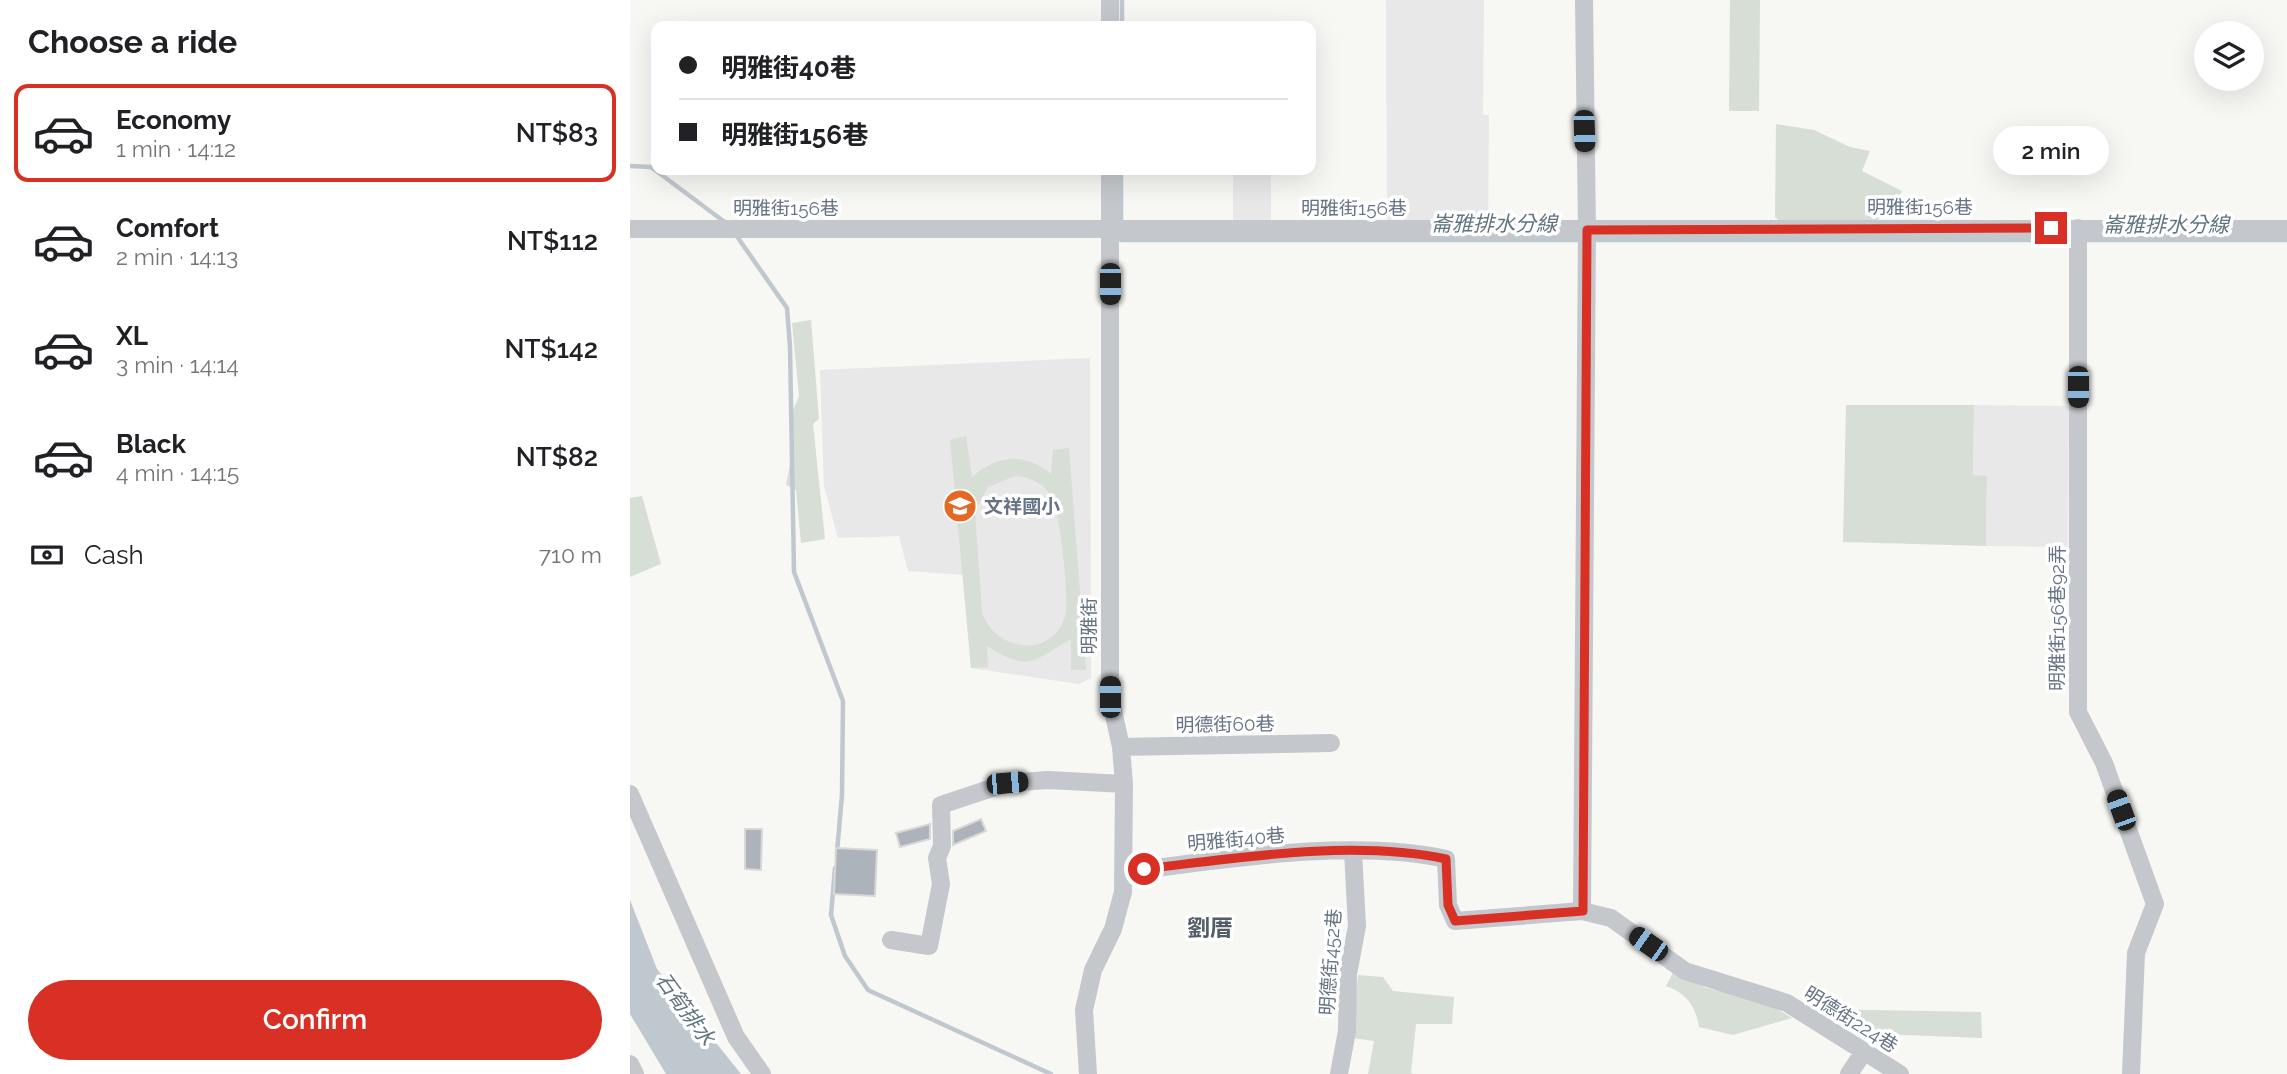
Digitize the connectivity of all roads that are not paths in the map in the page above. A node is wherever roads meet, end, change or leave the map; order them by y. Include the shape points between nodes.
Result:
1 (1110, 0) edge
2 (1584, 0) edge
3 (1110, 21) edge
4 (1110, 175) edge
5 (1110, 228) junction
6 (2078, 228) junction
7 (630, 229) edge
8 (2287, 229) edge
9 (1587, 230) junction
10 (1331, 743) dead end
11 (1121, 747) junction
12 (1124, 785) junction
13 (630, 794) edge
14 (1353, 852) junction
15 (1124, 872) junction
16 (1583, 911) junction
17 (891, 940) dead end
18 (1863, 1053) junction
19 (630, 1064) edge
20 (635, 1074) edge
21 (762, 1074) edge
22 (1088, 1074) edge
23 (1339, 1074) edge
24 (1849, 1074) edge
25 (1900, 1074) edge
26 (2131, 1074) edge

1 - 3 street
2 - 9 street
4 - 5 street, 明雅街
5 - 7 street, 明雅街156巷
5 - 9 street, 明雅街156巷
5 - 11 street, 明雅街 via 1110,697
6 - 8 street, 明雅街156巷
6 - 9 street, 明雅街156巷
6 - 26 street, 明雅街156巷92弄 via 2078,712 2104,763 2155,904 2136,953
9 - 16 street
10 - 11 street, 明德街60巷
11 - 12 street, 明雅街
12 - 15 street, 明雅街
12 - 17 street via 1048,780 1007,783 941,804 942,846 937,858 941,884 929,946
13 - 21 street via 737,1037
14 - 15 street, 明雅街40巷
14 - 16 street, 明德街224巷 via 1446,859 1448,905 1455,921
14 - 23 street, 明德街452巷 via 1357,926
15 - 22 street, 明雅街 via 1120,910 1093,970 1084,1010
16 - 18 street, 明德街224巷 via 1611,918 1685,971 1787,1003
18 - 24 street
18 - 25 street, 明德街224巷
19 - 20 street

